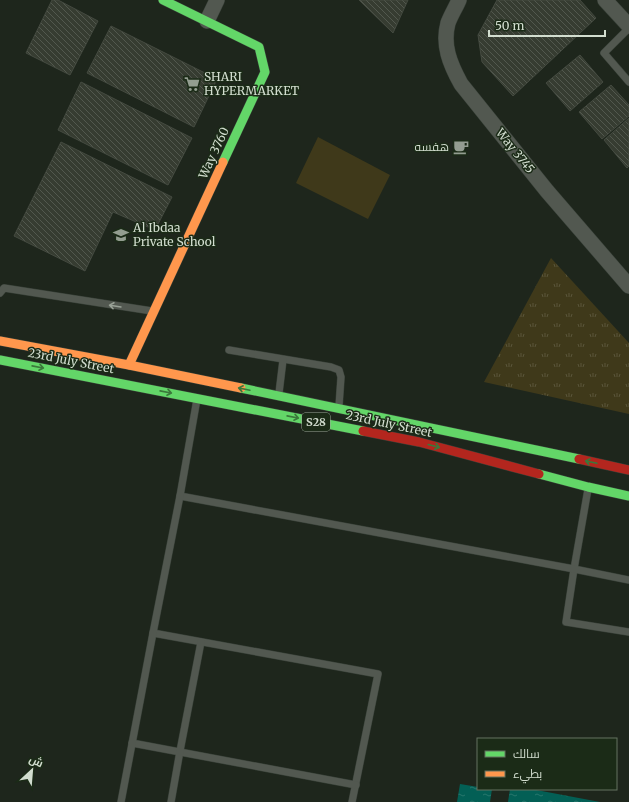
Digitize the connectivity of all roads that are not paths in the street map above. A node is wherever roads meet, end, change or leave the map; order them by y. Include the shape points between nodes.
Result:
1 (163, 0) edge
2 (217, 0) edge
3 (459, 0) edge
4 (605, 0) edge
5 (206, 21) junction
6 (629, 27) edge
7 (629, 82) edge
8 (629, 286) edge
9 (0, 293) edge
10 (154, 312) junction
11 (0, 341) edge
12 (229, 350) dead end
13 (0, 360) edge
14 (283, 360) junction
15 (129, 365) junction
16 (278, 396) junction
17 (198, 398) junction
18 (339, 409) junction
19 (628, 470) edge
20 (588, 487) junction
21 (180, 496) junction
22 (629, 496) edge
23 (574, 569) junction
24 (629, 580) edge
25 (629, 632) edge
26 (153, 633) junction
27 (201, 642) junction
28 (132, 743) junction
29 (180, 752) junction
30 (356, 784) junction
31 (121, 802) edge
32 (171, 802) edge
33 (352, 802) edge

1 - 5 main road, Way 3760
2 - 5 street
3 - 8 street, Way 3745 via 448,23 446,44 453,69 461,84 547,191
4 - 6 street
5 - 10 main road, Way 3760 via 259,47 265,72
6 - 7 lane via 604,53
10 -> 9 lane via 4,288
10 - 15 main road, Way 3760
11 - 15 main road, 23rd July Street / S28
12 - 14 lane
13 -> 17 main road, 23rd July Street / S28
14 - 16 lane
14 - 18 lane via 339,370
16 -> 15 main road, 23rd July Street / S28
16 - 18 main road, 23rd July Street / S28
17 -> 20 main road, 23rd July Street / S28 via 419,442
17 - 21 lane
19 -> 18 main road, 23rd July Street / S28
20 - 22 main road, 23rd July Street / S28
20 - 23 lane
21 - 23 lane
21 - 26 lane
23 - 24 lane
23 - 25 lane via 566,622
26 - 27 lane
26 - 28 lane
27 - 29 lane
27 - 30 lane via 378,674
28 - 29 lane
28 - 31 lane
29 - 30 lane
29 - 32 lane
30 - 33 lane

